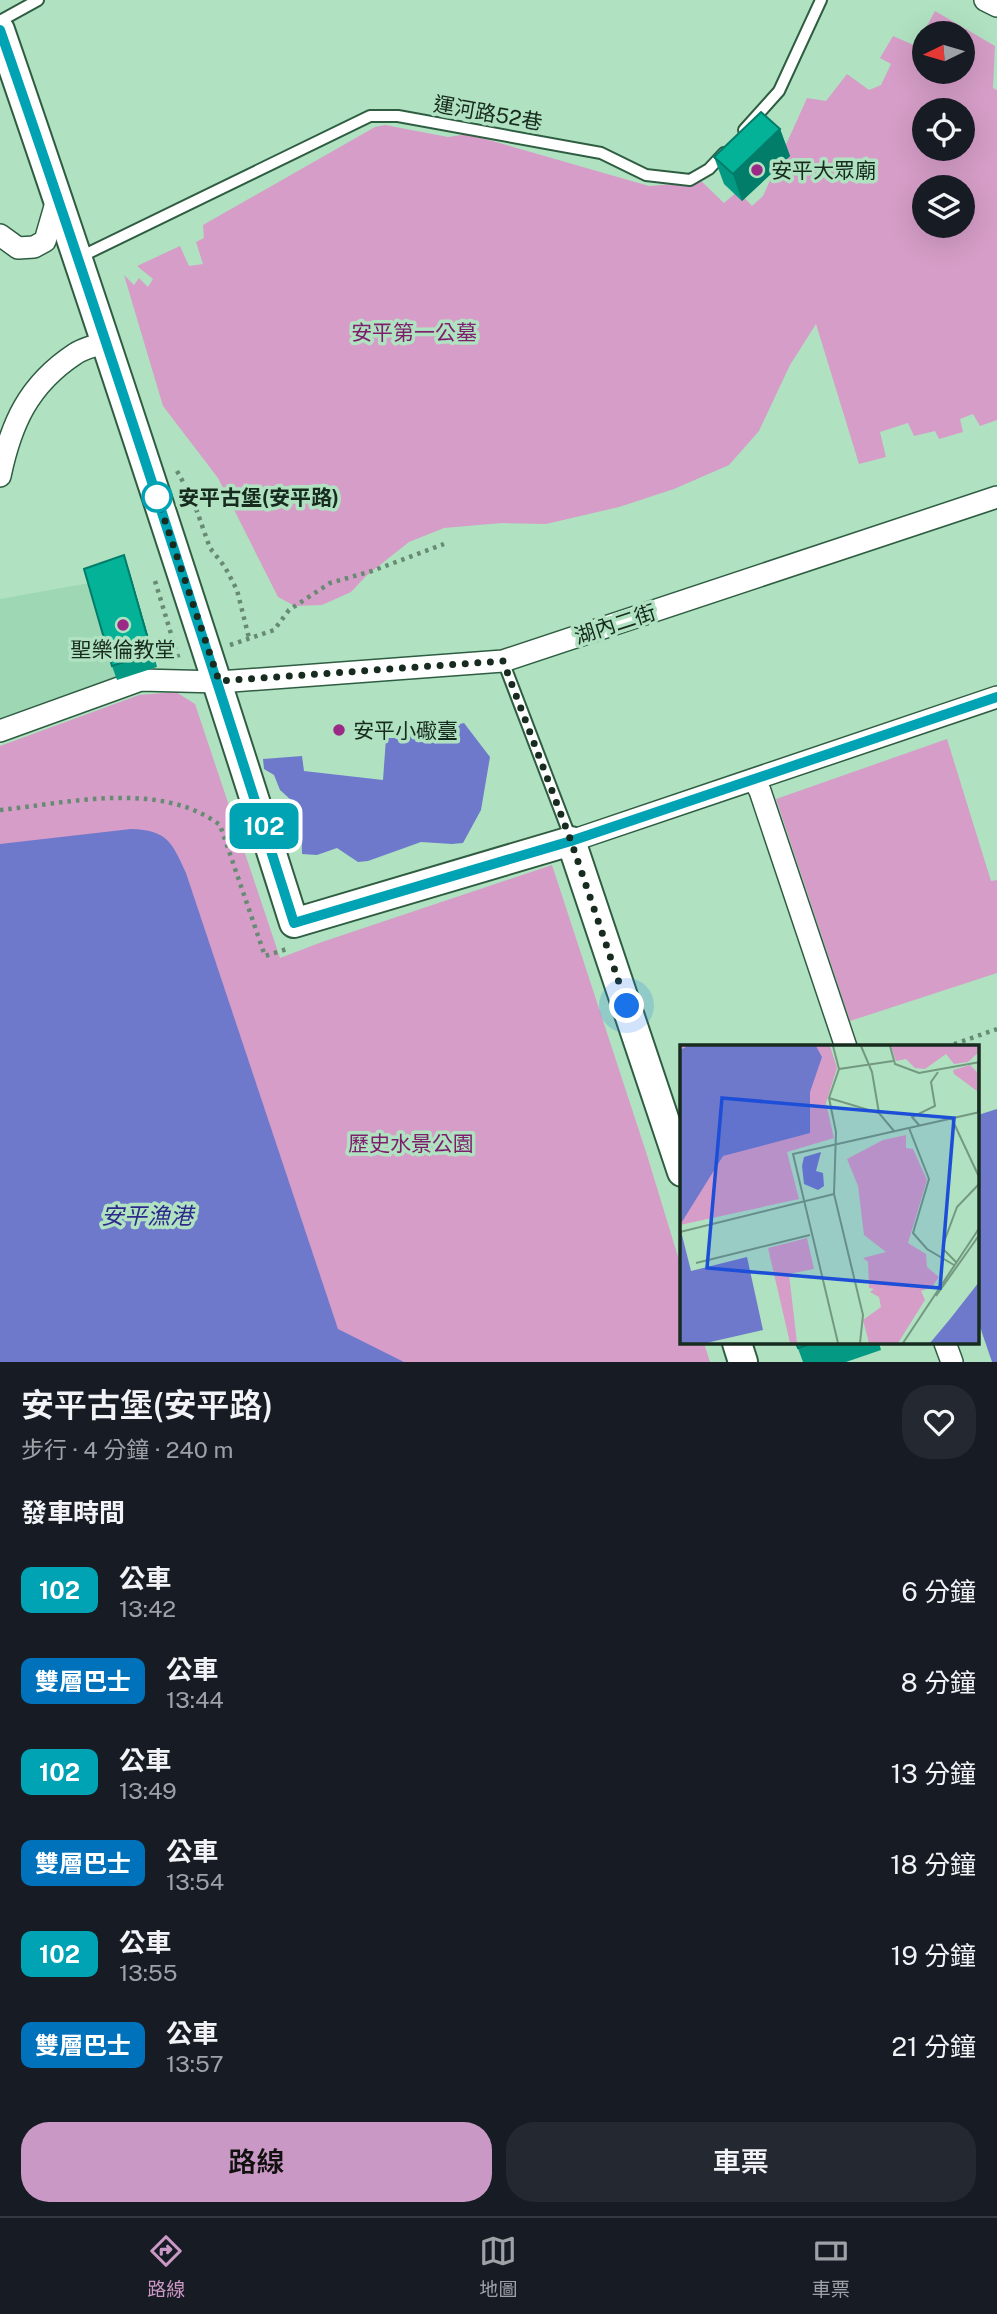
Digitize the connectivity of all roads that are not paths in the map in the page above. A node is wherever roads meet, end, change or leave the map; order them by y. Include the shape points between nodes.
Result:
1 (38, 0) edge
2 (821, 0) edge
3 (985, 0) edge
4 (997, 6) edge
5 (0, 21) edge
6 (0, 30) edge
7 (58, 196) junction
8 (0, 235) edge
9 (78, 258) junction
10 (106, 342) junction
11 (4, 440) edge
12 (0, 476) edge
13 (997, 497) edge
14 (503, 661) junction
15 (219, 681) junction
16 (997, 697) edge
17 (0, 731) edge
18 (754, 780) junction
19 (571, 841) junction
20 (845, 1045) edge
21 (680, 1166) edge
22 (737, 1344) edge
23 (945, 1344) edge
24 (743, 1362) edge
25 (952, 1362) edge

1 - 5 lane
2 - 9 lane, 運河路52巷 via 779,91 709,169 690,180 646,175 601,153 398,116 370,116
3 - 4 street
6 - 7 street
7 - 8 street via 45,240 34,247 18,248
7 - 9 street
9 - 10 street
10 - 11 street via 76,352 44,380
10 - 15 street
11 - 12 street
13 - 14 street, 湖內二街
14 - 15 street, 湖內二街
14 - 19 lane
15 - 17 street, 湖內二街 via 141,680
15 - 19 street via 298,934
16 - 18 street
18 - 19 street
18 - 20 street
19 - 21 street
22 - 24 street
23 - 25 street

